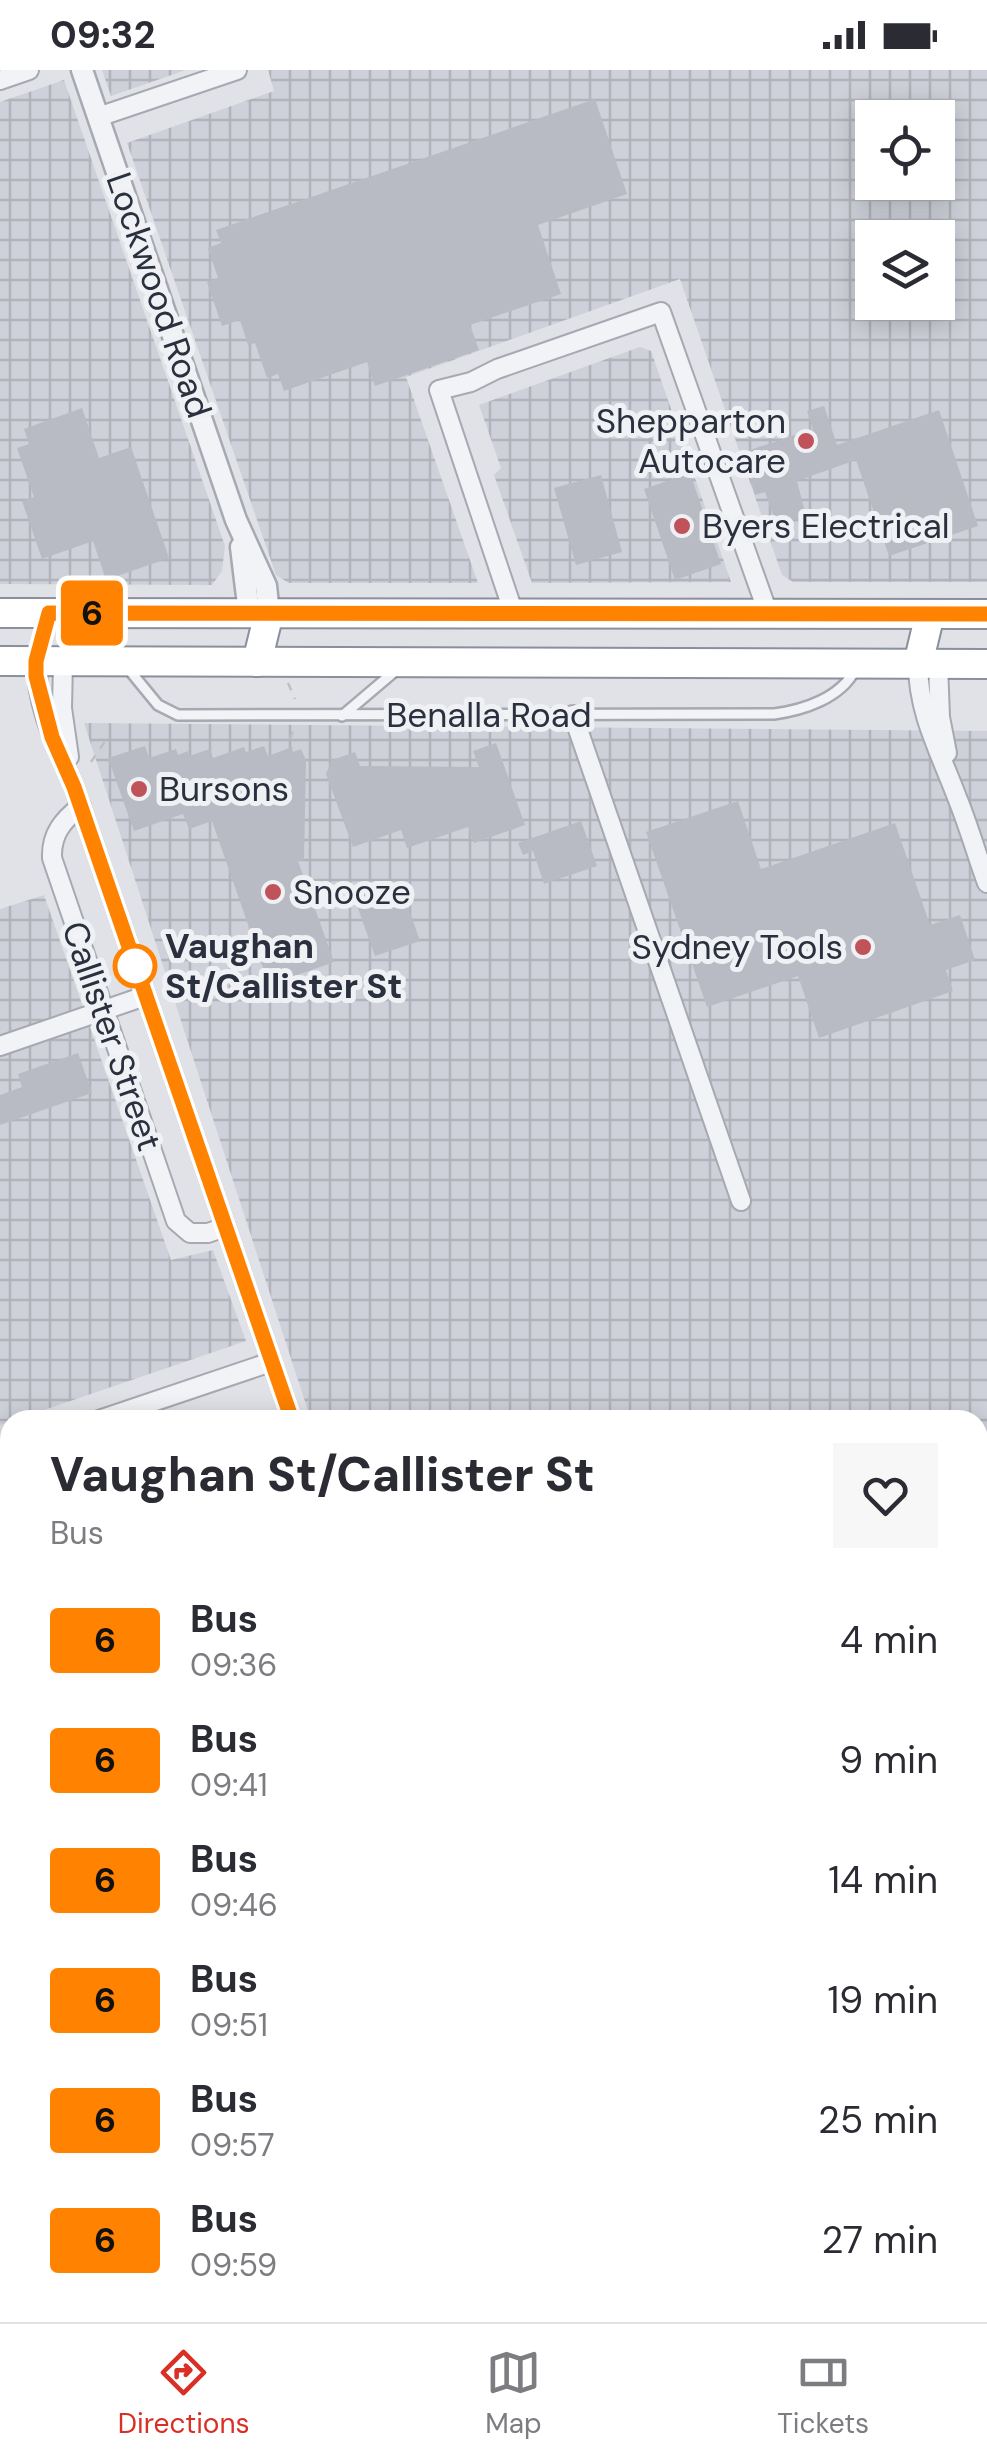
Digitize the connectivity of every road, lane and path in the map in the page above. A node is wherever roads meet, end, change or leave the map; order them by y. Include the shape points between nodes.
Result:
1 (29, 70) edge
2 (82, 70) edge
3 (237, 70) edge
4 (0, 80) edge
5 (98, 117) junction
6 (0, 613) edge
7 (49, 613) junction
8 (259, 613) junction
9 (768, 613) junction
10 (514, 614) junction
11 (846, 614) junction
12 (930, 614) junction
13 (987, 614) edge
14 (0, 661) edge
15 (50, 661) junction
16 (123, 662) junction
17 (256, 662) junction
18 (405, 663) junction
19 (858, 663) junction
20 (928, 664) junction
21 (987, 664) edge
22 (573, 715) junction
23 (342, 716) junction
24 (106, 740) dead end
25 (90, 762) dead end
26 (74, 787) junction
27 (81, 806) junction
28 (987, 883) edge
29 (145, 996) junction
30 (103, 1011) junction
31 (0, 1046) edge
32 (742, 1201) dead end
33 (225, 1227) junction
34 (272, 1362) junction
35 (129, 1410) edge
36 (289, 1410) edge

1 - 4 street
2 - 5 street, Lockwood Road
3 - 5 street
5 - 8 street, Lockwood Road via 236,520
6 - 7 highway
7 - 8 highway
7 - 15 highway
8 - 10 highway
8 - 17 highway
9 - 10 highway
9 - 10 street via 661,312 439,390
9 - 11 highway
11 - 12 highway
11 - 19 highway via 858,640
12 - 13 highway
12 - 20 highway
14 - 15 highway, Benalla Road
15 - 16 highway, Benalla Road
15 - 26 street, Callister Street
15 - 26 street, Callister Street via 45,714
16 - 17 highway, Benalla Road
16 - 23 lane, Benalla Road via 158,704 178,716
17 - 18 highway, Benalla Road
18 - 19 highway, Benalla Road
18 - 23 lane
19 - 20 highway, Benalla Road
19 - 22 lane, Benalla Road via 849,682 796,711
20 - 21 highway, Benalla Road
20 - 28 street via 918,682 930,736
22 - 23 lane, Benalla Road
22 - 32 street
24 - 25 path
26 - 27 street, Callister Street
27 - 29 street, Callister Street
27 - 30 street, Callister Street via 54,837 52,858
29 - 30 street
29 - 33 street, Callister Street
30 - 31 street
30 - 33 street, Callister Street via 176,1222 190,1233
33 - 34 street, Callister Street
34 - 35 street
34 - 36 street, Callister Street

